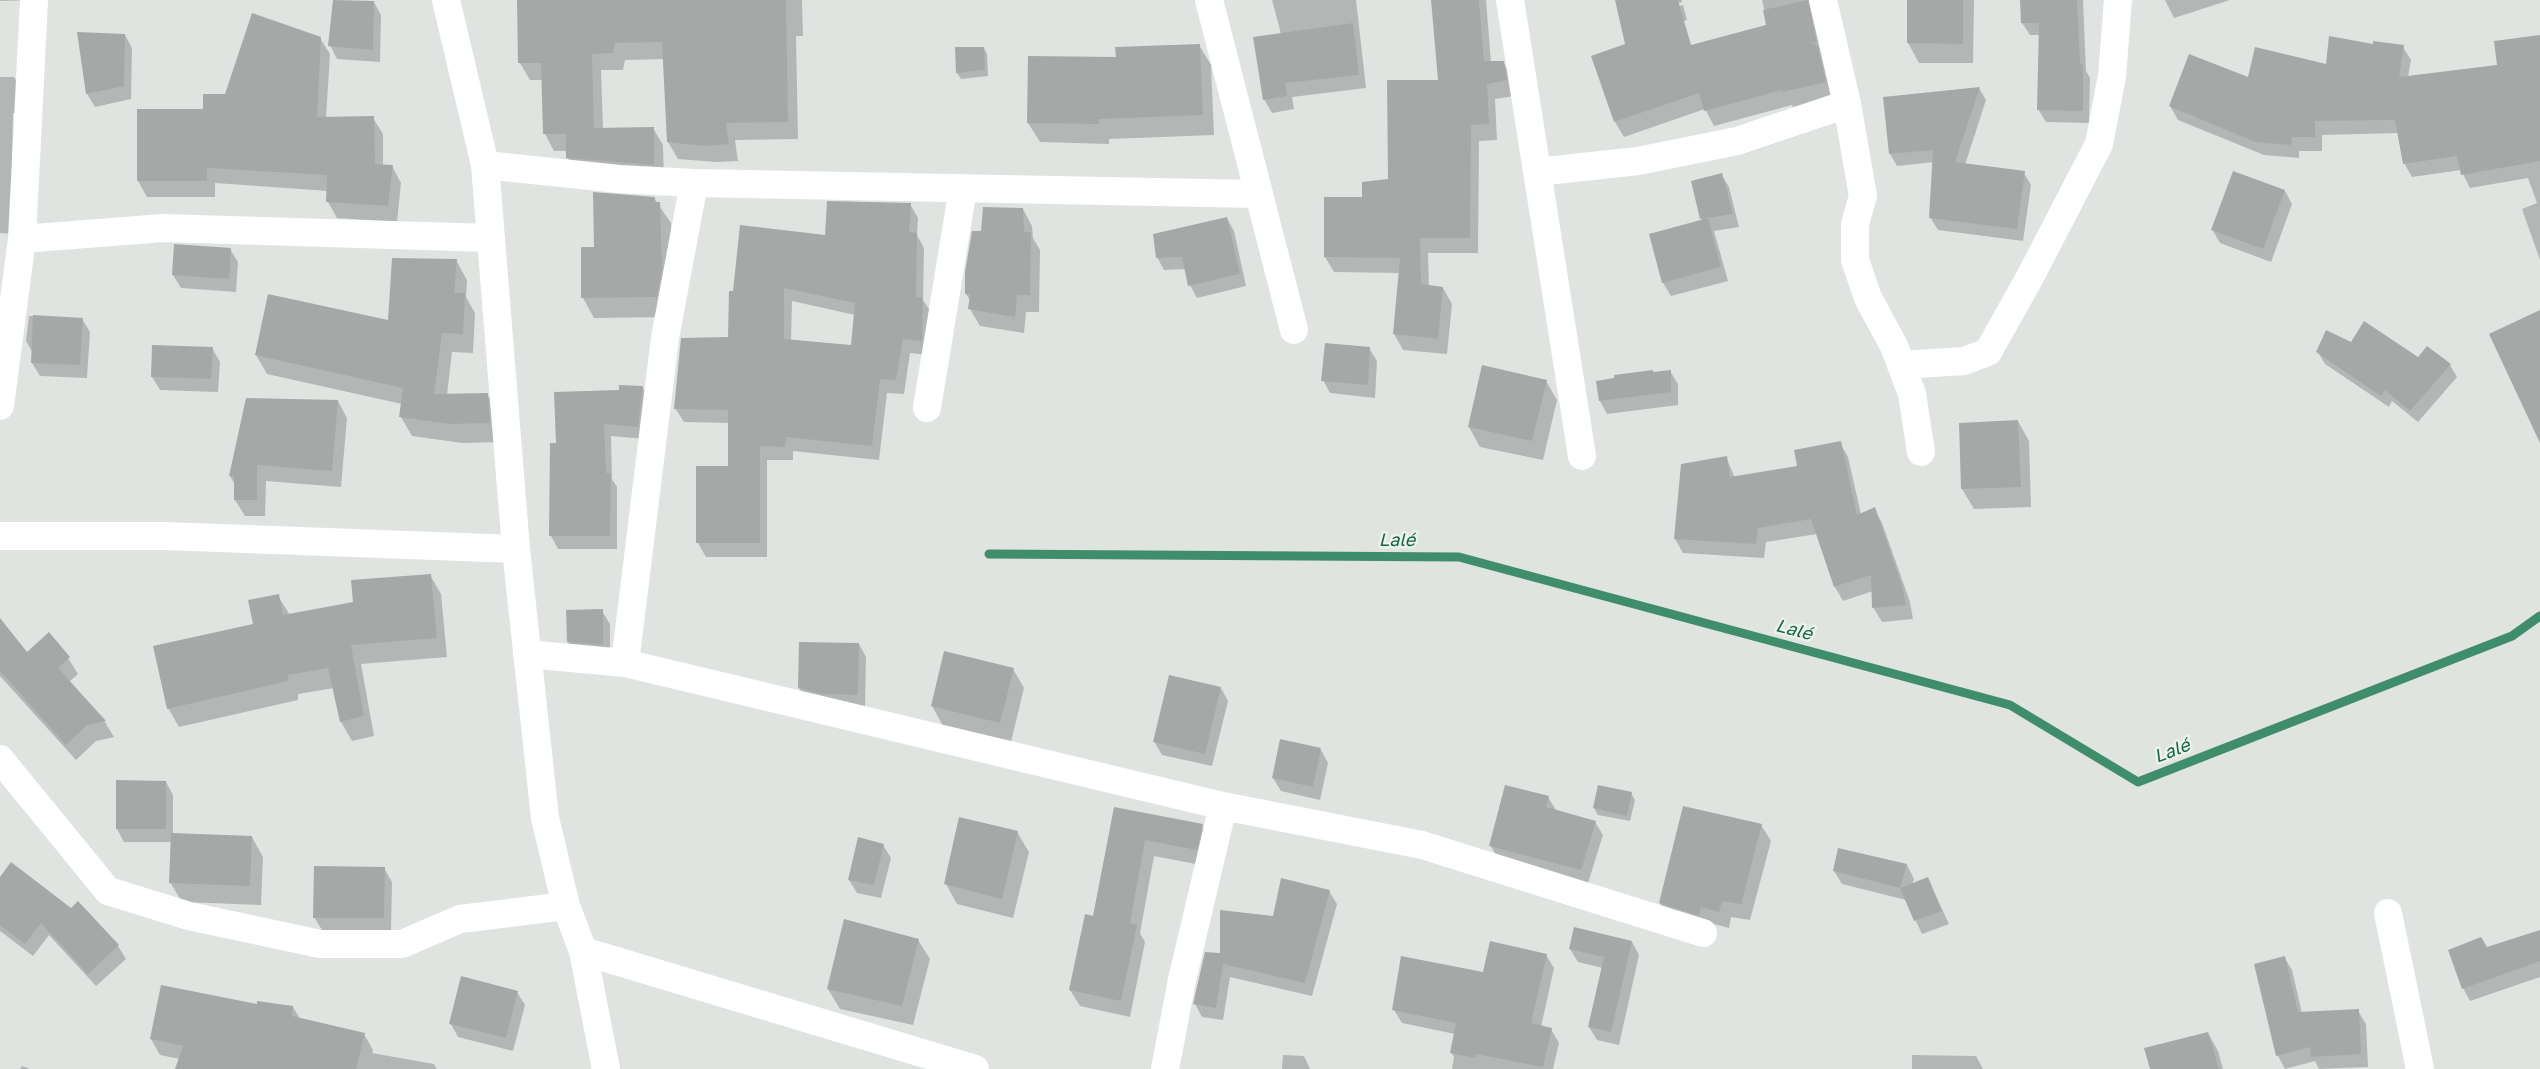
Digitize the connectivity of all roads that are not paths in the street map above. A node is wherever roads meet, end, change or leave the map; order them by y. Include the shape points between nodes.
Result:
1 (34, 0) edge
2 (446, 0) edge
3 (1209, 0) edge
4 (1510, 0) edge
5 (1824, 0) edge
6 (2118, 0) edge
7 (1847, 104) junction
8 (486, 165) junction
9 (1537, 172) junction
10 (694, 183) junction
11 (963, 188) junction
12 (1258, 194) junction
13 (22, 238) junction
14 (491, 238) junction
15 (1294, 330) dead end
16 (1901, 364) junction
17 (0, 406) edge
18 (927, 408) dead end
19 (1921, 452) dead end
20 (1582, 456) dead end
21 (0, 536) edge
22 (516, 549) junction
23 (527, 654) junction
24 (624, 663) junction
25 (0, 758) edge
26 (1222, 806) junction
27 (566, 906) junction
28 (2388, 913) dead end
29 (1703, 933) dead end
30 (583, 951) junction
31 (606, 1069) edge
32 (975, 1069) edge
33 (1166, 1069) edge
34 (2420, 1069) edge

1 - 13 street
2 - 8 street
3 - 12 street
4 - 9 street
5 - 7 street
6 - 16 street via 2112,76 2099,144 1988,352 1964,360
7 - 9 street via 1737,141 1638,161
7 - 16 street via 1863,196 1855,224 1855,260 1868,298
8 - 10 street via 618,179
8 - 14 street
9 - 20 street
10 - 11 street
10 - 24 street via 665,338
11 - 12 street
11 - 18 street
12 - 15 street
13 - 14 street via 163,228
13 - 17 street
14 - 22 street
16 - 19 street via 1912,394
21 - 22 street via 166,536
22 - 23 street
23 - 24 street
23 - 27 street via 545,818
24 - 26 street
25 - 27 street via 108,891 188,916 320,944 402,944 460,919
26 - 29 street via 1422,845
26 - 33 street via 1182,980
27 - 30 street
28 - 34 street
30 - 31 street
30 - 32 street

